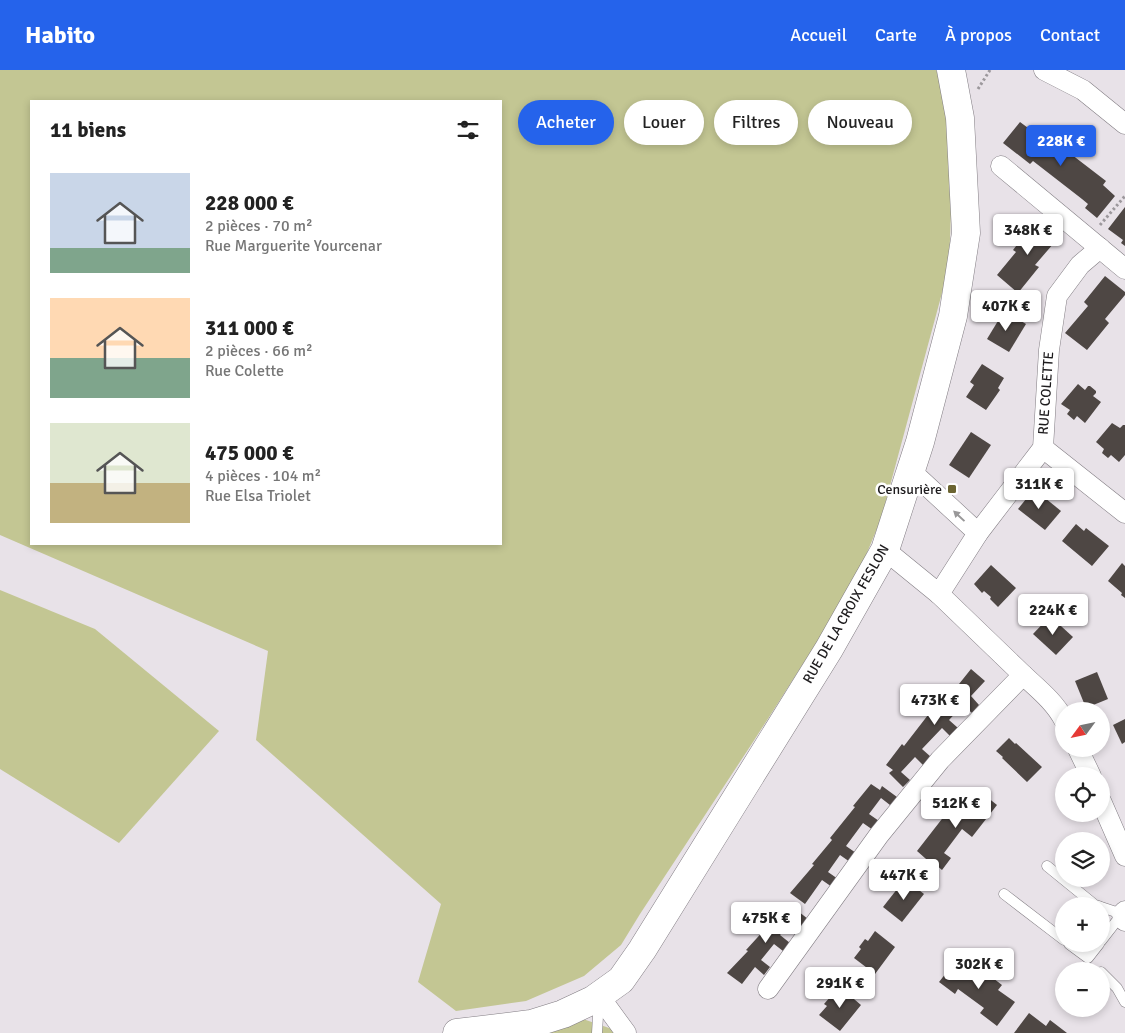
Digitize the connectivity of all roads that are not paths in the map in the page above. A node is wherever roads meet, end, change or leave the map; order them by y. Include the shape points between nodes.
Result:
1 (951, 70) edge
2 (971, 70) edge
3 (1044, 70) edge
4 (1068, 70) edge
5 (1083, 90) junction
6 (960, 118) junction
7 (1125, 124) edge
8 (1001, 166) dead end
9 (1094, 244) junction
10 (1125, 269) edge
11 (1043, 448) junction
12 (911, 470) junction
13 (1125, 513) edge
14 (978, 534) junction
15 (885, 550) junction
16 (939, 594) junction
17 (1023, 675) junction
18 (1055, 707) edge
19 (1110, 821) edge
20 (1125, 856) edge
21 (1047, 866) dead end
22 (1004, 894) dead end
23 (1085, 897) edge
24 (1110, 910) edge
25 (1124, 915) edge
26 (1110, 931) edge
27 (1055, 933) edge
28 (1080, 952) edge
29 (1092, 952) edge
30 (1088, 958) junction
31 (1092, 962) edge
32 (1110, 981) edge
33 (768, 989) dead end
34 (599, 996) junction
35 (1125, 1002) edge
36 (456, 1033) edge
37 (597, 1033) edge
38 (626, 1033) edge

1 - 6 street, RUE DE LA CROIX FESLON
2 - 6 street, RUE DE LA CROIX FESLON via 964,87
3 - 5 street
4 - 5 street
5 - 7 street
6 - 12 street, RUE DE LA CROIX FESLON via 966,233 953,316
8 - 9 street
9 - 10 street
9 - 11 street, RUE COLETTE via 1056,296
11 - 13 street
11 - 14 street, RUE COLETTE
14 -> 12 street
12 - 15 street, RUE DE LA CROIX FESLON
14 - 16 street, RUE COLETTE
15 - 16 street
15 - 34 street, RUE DE LA CROIX FESLON via 828,649 642,950 621,980
16 - 17 street
17 - 18 street
17 - 33 street via 940,760 879,835
19 - 20 street
21 - 23 lane
22 - 27 lane
24 - 25 lane
25 - 26 lane
28 - 30 lane
29 - 30 lane
30 - 31 lane
32 - 35 lane
34 - 36 street, RUE DE LA CROIX FESLON via 563,1014 531,1024
34 - 37 lane
34 - 38 street

